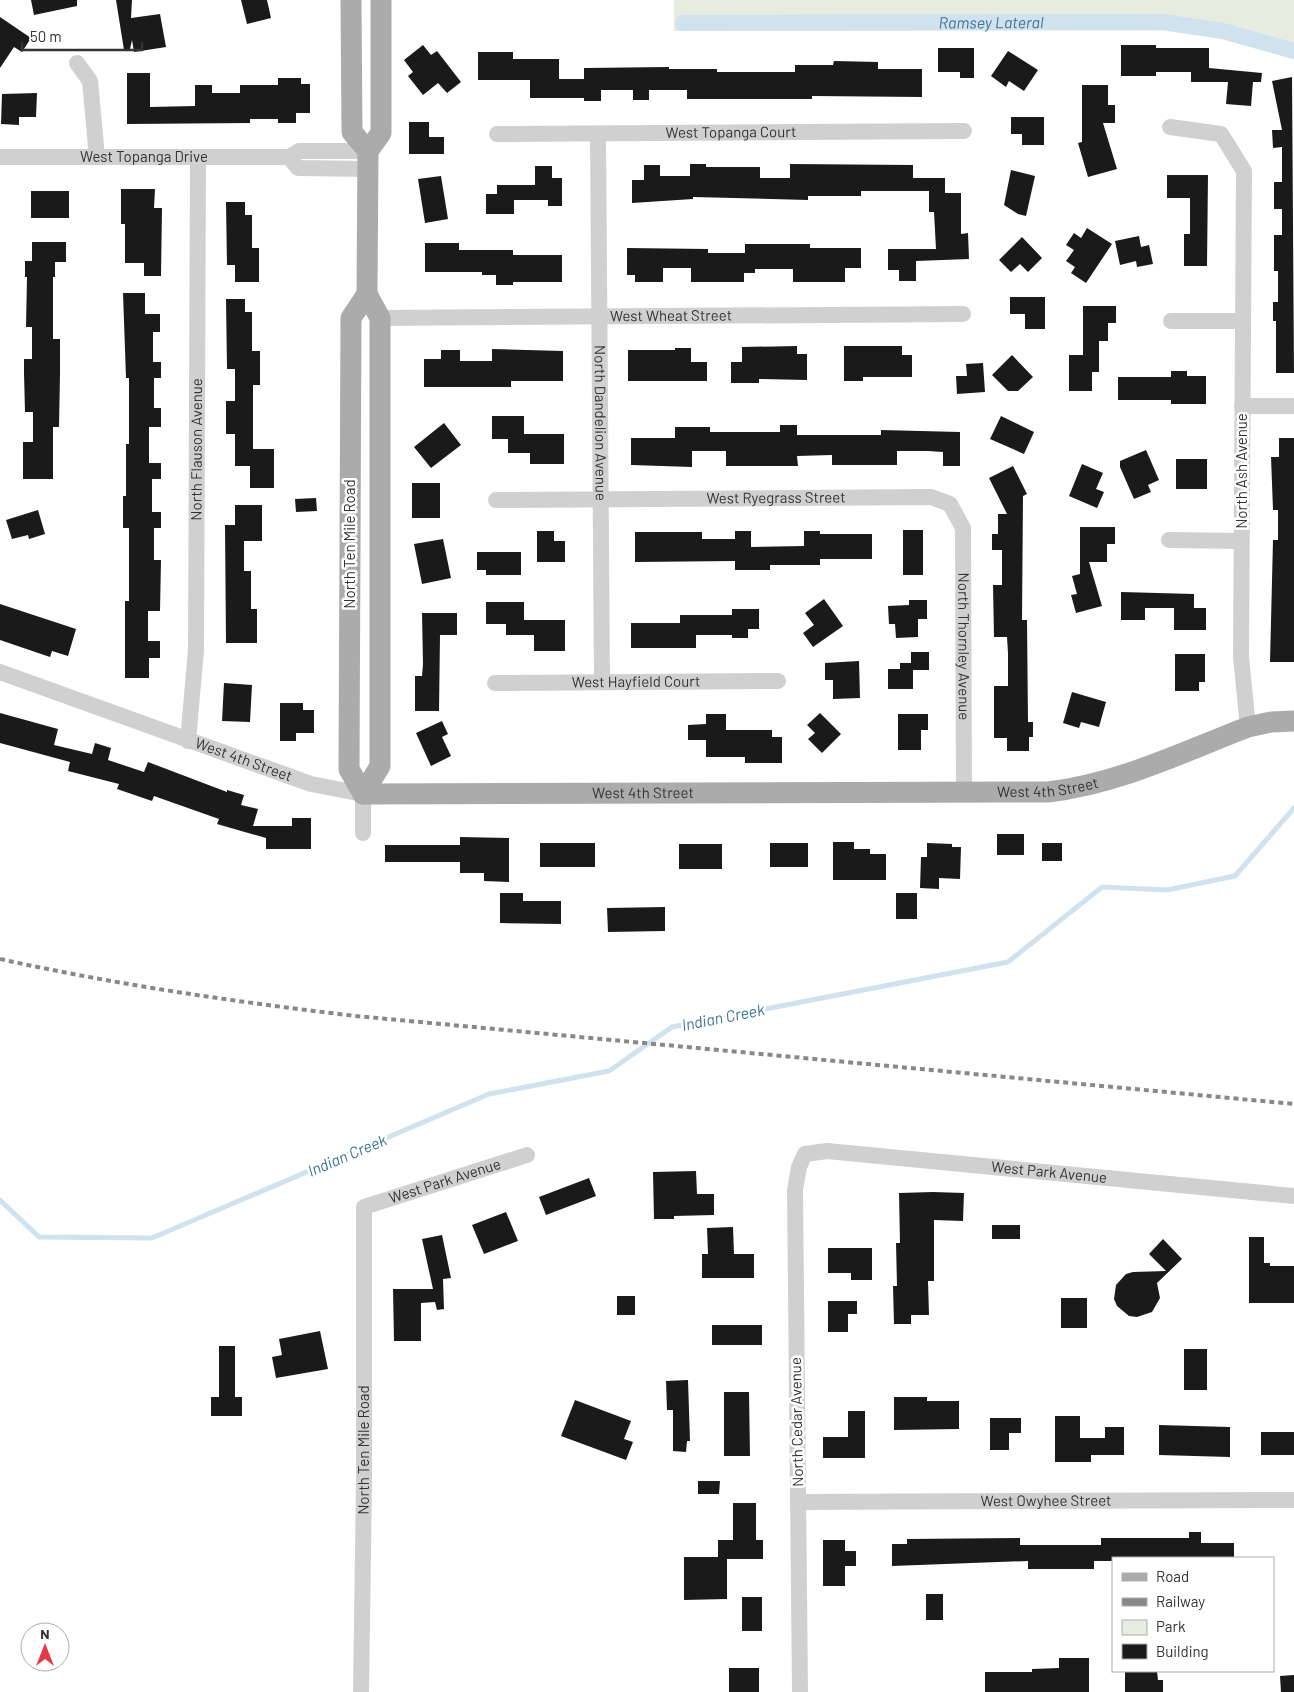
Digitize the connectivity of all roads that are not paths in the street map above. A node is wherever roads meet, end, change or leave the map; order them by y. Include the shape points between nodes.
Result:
1 (352, 0) edge
2 (382, 0) edge
3 (77, 63) dead end
4 (1170, 127) dead end
5 (964, 131) dead end
6 (497, 134) dead end
7 (598, 134) junction
8 (0, 157) edge
9 (97, 157) junction
10 (198, 157) junction
11 (368, 160) junction
12 (367, 294) junction
13 (963, 314) dead end
14 (600, 317) junction
15 (380, 318) junction
16 (1171, 321) dead end
17 (1243, 321) junction
18 (1242, 406) junction
19 (1294, 406) edge
20 (601, 499) junction
21 (496, 500) dead end
22 (950, 504) joint
23 (1169, 540) dead end
24 (1242, 541) junction
25 (0, 672) edge
26 (778, 681) dead end
27 (602, 682) junction
28 (495, 683) dead end
29 (1294, 721) edge
30 (1248, 727) junction
31 (188, 741) junction
32 (363, 794) junction
33 (964, 794) junction
34 (363, 833) dead end
35 (805, 1154) joint
36 (527, 1155) dead end
37 (1294, 1196) edge
38 (364, 1207) joint
39 (1294, 1500) edge
40 (798, 1502) junction
41 (361, 1692) edge
42 (800, 1692) edge

1 - 11 main road via 352,132
2 - 11 main road via 381,133
3 - 9 street via 90,81
4 - 17 street, North Ash Avenue via 1220,134 1244,171
5 - 7 street, West Topanga Court
6 - 7 street, West Topanga Court
7 - 14 street, North Dandelion Avenue
8 - 9 street, West Topanga Drive
9 - 10 street, West Topanga Drive
10 - 11 street, West Topanga Drive via 289,157 299,151
10 - 31 street, North Flauson Avenue via 196,650
11 - 12 main road, North Ten Mile Road
12 - 15 main road, North Ten Mile Road
12 - 32 main road, North Ten Mile Road via 351,318 349,769
13 - 14 street, West Wheat Street
14 - 15 street, West Wheat Street
14 - 20 street, North Dandelion Avenue
15 - 32 main road, North Ten Mile Road via 380,766
16 - 17 street
17 - 18 street, North Ash Avenue
18 - 19 street
18 - 24 street, North Ash Avenue
20 - 21 street, West Ryegrass Street
20 - 22 street, West Ryegrass Street via 931,497
20 - 27 street, North Dandelion Avenue
22 - 33 street, North Thornley Avenue via 963,528
23 - 24 street
24 - 30 street, North Ash Avenue via 1241,657
25 - 31 street, West 4th Street
26 - 27 street, West Hayfield Court
27 - 28 street, West Hayfield Court
29 - 30 main road, West 4th Street
30 - 33 main road, West 4th Street via 1080,789
31 - 32 street, West 4th Street via 311,784
32 - 33 main road, West 4th Street
32 - 34 street, North Ten Mile Road
35 - 37 street, West Park Avenue via 827,1151
35 - 40 street, North Cedar Avenue via 795,1190
36 - 38 street, West Park Avenue
38 - 41 street, North Ten Mile Road
39 - 40 street, West Owyhee Street
40 - 42 street, North Cedar Avenue

